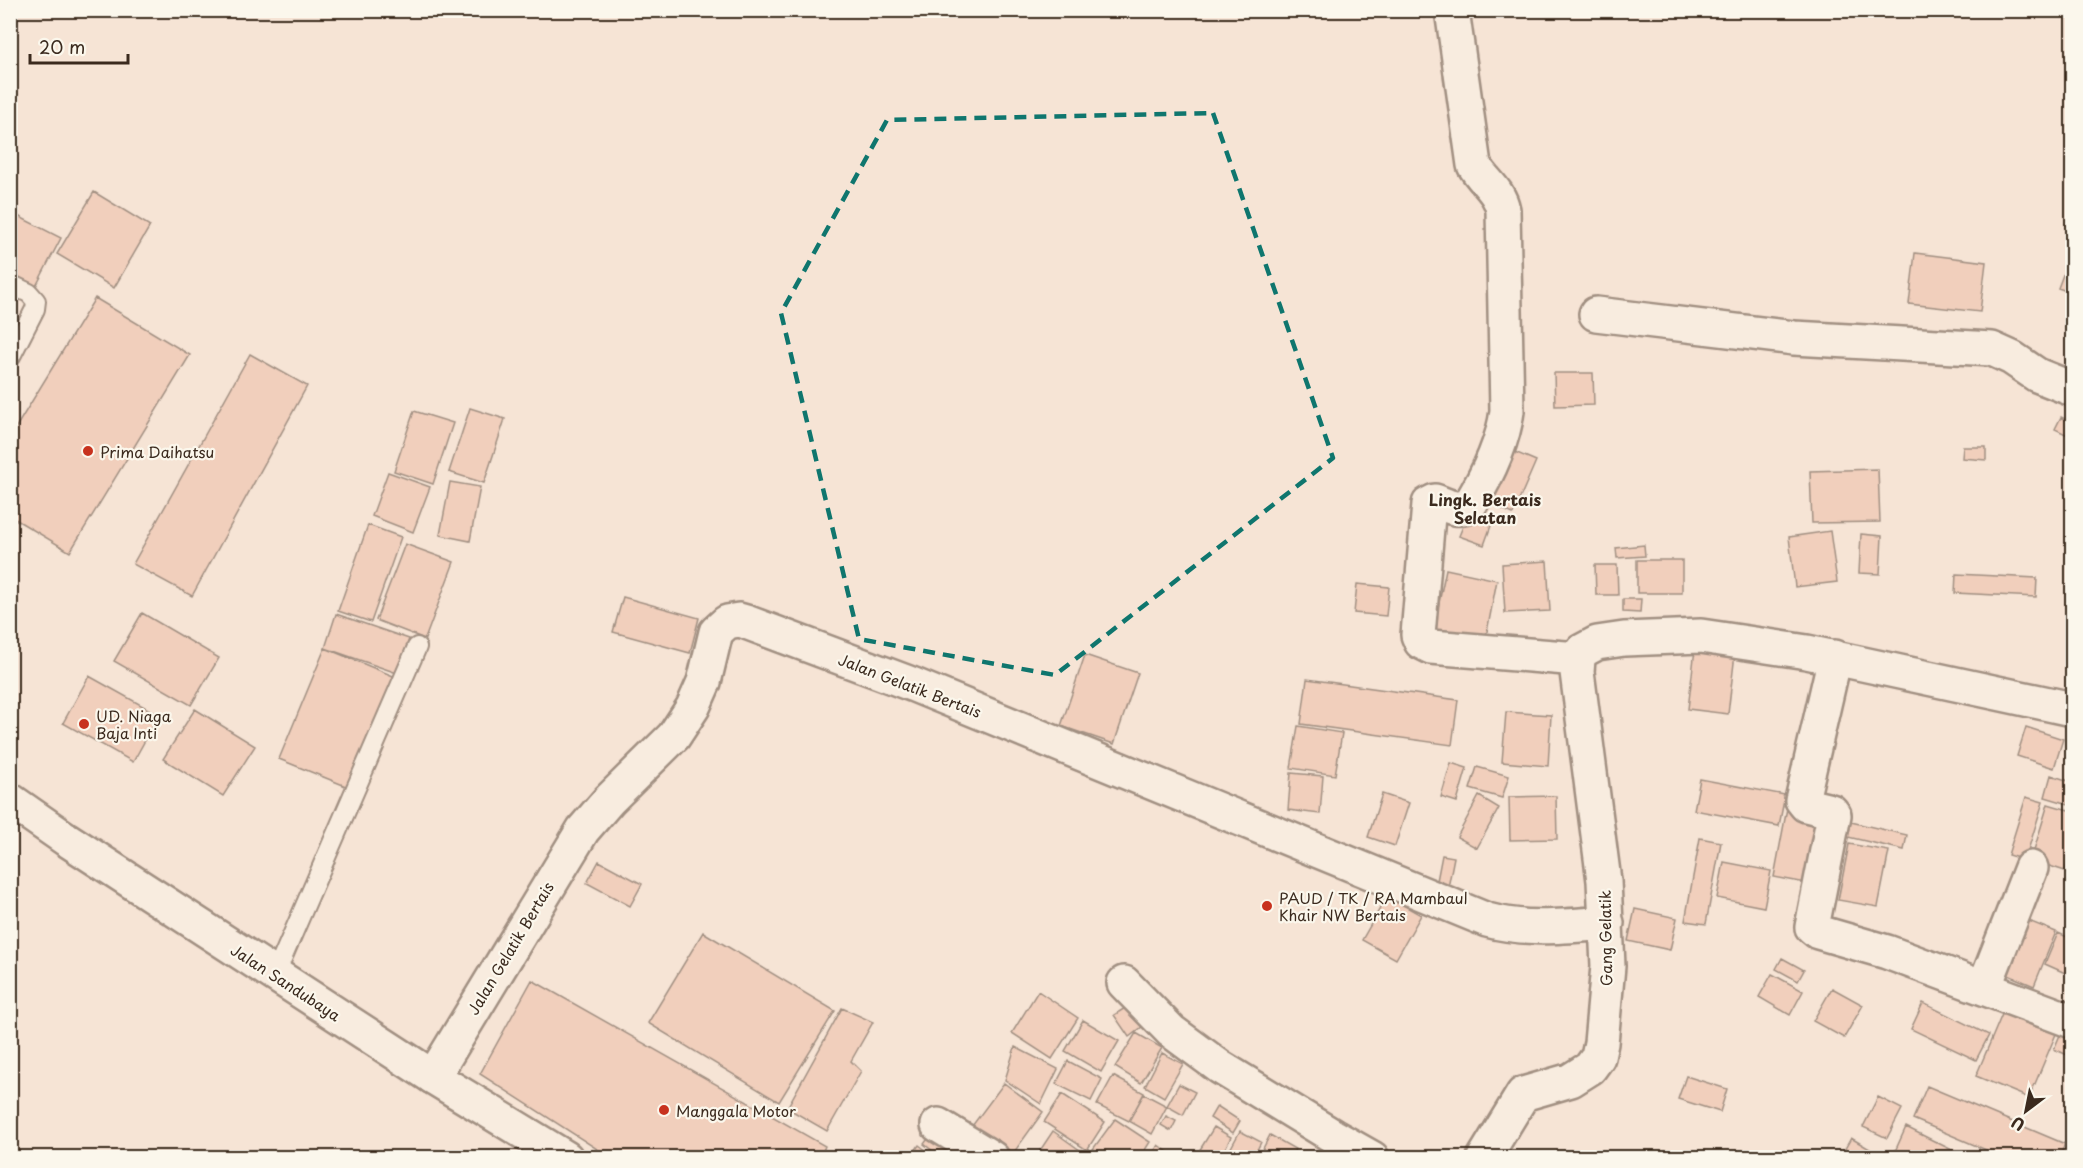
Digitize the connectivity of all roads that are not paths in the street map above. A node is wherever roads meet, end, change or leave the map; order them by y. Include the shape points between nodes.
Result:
1 (1452, 10) edge
2 (10, 284) edge
3 (1596, 314) dead end
4 (10, 358) edge
5 (2073, 389) edge
6 (417, 647) dead end
7 (1835, 657) junction
8 (1578, 659) junction
9 (2073, 709) edge
10 (10, 800) edge
11 (2031, 868) dead end
12 (1607, 923) junction
13 (275, 975) junction
14 (1124, 983) dead end
15 (1983, 988) junction
16 (2073, 1022) edge
17 (433, 1077) junction
18 (938, 1125) dead end
19 (566, 1158) edge
20 (992, 1158) edge
21 (1372, 1158) edge
22 (1484, 1158) edge

1 - 8 main road via 1474,165 1499,195 1503,210 1507,411 1497,449 1469,506 1460,509 1435,501 1429,504 1418,634 1421,642 1431,647
2 - 4 lane via 36,301
3 - 5 main road via 1794,338 1992,349 2037,375
6 - 13 lane
7 - 8 main road via 1701,636 1597,643 1582,651
7 - 9 main road
7 - 15 main road via 1802,800 1834,815 1812,927
8 - 12 main road, Gang Gelatik
10 - 13 main road, Jalan Sandubaya
11 - 15 main road
12 - 17 main road, Jalan Gelatik Bertais via 1535,927 1487,920 914,685 735,620 716,632 705,682 674,736 583,830
12 - 22 main road, Gang Gelatik via 1608,966 1598,1057 1590,1068 1571,1080 1525,1092
13 - 17 main road, Jalan Sandubaya
14 - 21 main road via 1171,1031 1220,1067
15 - 16 main road
17 - 19 main road, Jalan Sandubaya
18 - 20 main road

